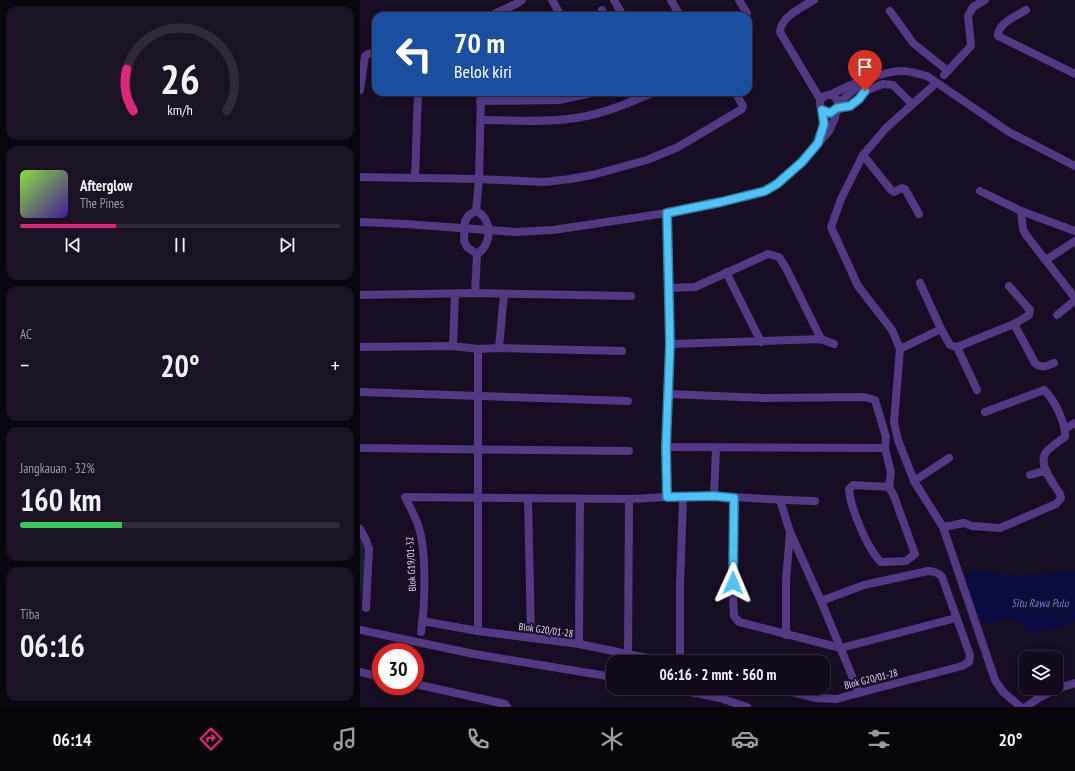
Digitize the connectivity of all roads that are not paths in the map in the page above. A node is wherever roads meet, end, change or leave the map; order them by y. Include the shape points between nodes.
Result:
1 (552, 0) edge
2 (614, 0) edge
3 (671, 0) edge
4 (739, 0) edge
5 (814, 0) edge
6 (985, 0) edge
7 (519, 2) edge
8 (1026, 10) dead end
9 (890, 11) dead end
10 (498, 12) edge
11 (512, 12) edge
12 (559, 12) edge
13 (621, 12) edge
14 (678, 12) edge
15 (746, 12) edge
16 (372, 54) edge
17 (1075, 74) edge
18 (864, 80) junction
19 (932, 87) dead end
20 (360, 90) edge
21 (830, 94) junction
22 (418, 96) edge
23 (481, 96) edge
24 (578, 96) edge
25 (645, 96) edge
26 (737, 96) edge
27 (820, 99) junction
28 (480, 101) junction
29 (912, 104) junction
30 (838, 106) junction
31 (822, 110) junction
32 (481, 120) junction
33 (818, 143) junction
34 (864, 156) junction
35 (1075, 166) edge
36 (360, 177) edge
37 (415, 178) junction
38 (479, 179) junction
39 (980, 191) dead end
40 (476, 211) junction
41 (1021, 211) junction
42 (667, 213) junction
43 (919, 214) dead end
44 (360, 222) edge
45 (464, 229) junction
46 (488, 231) junction
47 (1075, 231) edge
48 (1075, 241) edge
49 (477, 254) junction
50 (1046, 260) junction
51 (726, 272) junction
52 (920, 282) dead end
53 (1010, 286) dead end
54 (668, 288) junction
55 (475, 293) junction
56 (455, 294) junction
57 (504, 294) junction
58 (360, 295) edge
59 (631, 296) dead end
60 (1075, 299) edge
61 (1057, 315) dead end
62 (1014, 324) junction
63 (941, 329) junction
64 (821, 339) junction
65 (761, 342) junction
66 (670, 344) junction
67 (834, 344) dead end
68 (453, 346) junction
69 (360, 347) edge
70 (957, 347) junction
71 (500, 348) junction
72 (900, 349) junction
73 (478, 350) junction
74 (622, 351) dead end
75 (1054, 363) dead end
76 (977, 390) dead end
77 (360, 392) edge
78 (669, 394) junction
79 (478, 397) junction
80 (628, 401) dead end
81 (985, 412) dead end
82 (1075, 424) edge
83 (1066, 428) junction
84 (666, 447) junction
85 (360, 448) edge
86 (478, 448) junction
87 (716, 448) junction
88 (885, 448) junction
89 (629, 451) dead end
90 (949, 458) dead end
91 (1047, 472) junction
92 (1030, 475) dead end
93 (914, 481) junction
94 (889, 487) junction
95 (714, 496) junction
96 (667, 497) junction
97 (683, 497) junction
98 (478, 498) junction
99 (528, 498) junction
100 (734, 498) junction
101 (580, 499) junction
102 (629, 499) junction
103 (780, 500) junction
104 (815, 501) dead end
105 (943, 527) junction
106 (360, 529) edge
107 (790, 532) junction
108 (821, 601) junction
109 (366, 608) dead end
110 (956, 618) junction
111 (422, 621) junction
112 (360, 630) edge
113 (478, 631) junction
114 (421, 632) dead end
115 (786, 635) junction
116 (531, 638) junction
117 (579, 644) junction
118 (841, 648) junction
119 (628, 654) junction
120 (633, 655) edge
121 (680, 655) edge
122 (360, 672) edge
123 (372, 675) edge
124 (606, 675) edge
125 (1075, 683) edge
126 (424, 686) edge
127 (859, 693) junction
128 (705, 695) edge
129 (804, 695) edge
130 (484, 703) edge
131 (507, 707) edge
132 (747, 707) edge
133 (1021, 707) edge
134 (1026, 707) edge

1 - 12 street
2 - 13 street
3 - 14 street
4 - 15 street
5 - 27 street via 790,16 781,25 780,32
6 - 9 street via 973,7 968,16 971,46 946,73 913,43
7 - 10 street
7 - 11 street
8 - 17 street via 1001,26 997,32 998,36
16 - 20 street via 365,56
18 - 21 street
18 - 30 street
18 - 35 street via 901,71 927,76 1009,132
19 - 29 street
21 - 27 street
21 - 30 street via 836,98
22 - 37 street
23 - 28 street
24 - 28 street via 542,101
25 - 32 street via 592,115 576,118 535,121
26 - 38 street via 742,109 678,147 647,160 592,175 551,182
27 - 31 street via 819,105
28 - 32 street
29 - 30 street via 893,85 883,84 865,91 850,106
29 - 34 street via 886,128
30 - 31 street via 830,113
30 - 33 street via 831,128
31 - 33 street via 824,124
32 - 38 street
33 - 42 street via 802,162 765,191
34 - 43 street via 892,191 905,189
34 - 72 street via 841,199 831,227 858,286 892,330
36 - 37 street
37 - 38 street
38 - 40 street
39 - 41 street
40 - 45 street via 467,218
40 - 46 street via 484,215 488,222
41 - 47 street
41 - 50 street via 1024,232
42 - 46 street via 553,230
42 - 54 street
44 - 45 street
45 - 46 street
45 - 49 street via 467,247
46 - 49 street via 487,242
48 - 50 street
49 - 55 street
50 - 60 street
51 - 54 street via 695,288
51 - 64 street via 768,254 779,257
51 - 65 street
52 - 63 street
53 - 62 street via 1031,312
54 - 66 street
55 - 56 street
55 - 57 street
56 - 58 street
56 - 68 street
57 - 59 street
57 - 71 street
60 - 61 street
62 - 70 street
62 - 75 street via 1038,366 1044,367
63 - 70 street via 950,345
63 - 72 street
64 - 65 street
64 - 67 street
65 - 66 street
66 - 78 street
68 - 69 street
68 - 73 street
70 - 76 street
71 - 73 street
71 - 74 street
72 - 93 street via 894,422
73 - 79 street
77 - 79 street
78 - 84 street
78 - 88 street via 764,398 864,397 875,400 886,437
79 - 80 street
79 - 86 street
81 - 83 street via 1044,390 1051,396
82 - 83 street
83 - 91 street via 1065,437 1046,452 1043,461
84 - 87 street
84 - 96 street
85 - 86 street
86 - 89 street
86 - 98 street
87 - 88 street
87 - 95 street
88 - 94 street via 891,473
90 - 93 street
91 - 92 street
91 - 105 street via 1060,494 1061,498 1056,504 1000,528 964,523
93 - 105 street
94 - 94 street via 915,554 906,561 881,562 875,557 850,499 849,490 853,485
95 - 97 street
95 - 100 street
96 - 97 street
96 - 102 street
97 - 121 street
98 - 99 street
98 - 111 street, Blok G19/01-32 via 405,498 420,533 423,561
98 - 113 street
99 - 101 street
99 - 116 street
100 - 103 street
100 - 115 street via 733,597 736,619
101 - 102 street
101 - 117 street
102 - 119 street
103 - 104 street
103 - 107 street
105 - 133 street via 995,680 1003,692
106 - 109 street via 369,549
107 - 108 street
107 - 115 street via 786,581
108 - 110 street via 860,586 932,571 942,577
108 - 118 street
110 - 118 street
110 - 127 street, Blok G20/01-28 via 970,655 969,662
111 - 113 street, Blok G20/01-28
111 - 114 street, Blok G19/01-32
112 - 124 street via 474,654
113 - 116 street, Blok G20/01-28
115 - 118 street
116 - 117 street, Blok G20/01-28
117 - 119 street, Blok G20/01-28
118 - 127 street
119 - 120 street, Blok G20/01-28
122 - 123 street
125 - 134 street via 1048,693
126 - 130 street
127 - 129 street, Blok G20/01-28 via 830,699
128 - 132 street
130 - 131 street via 505,704

